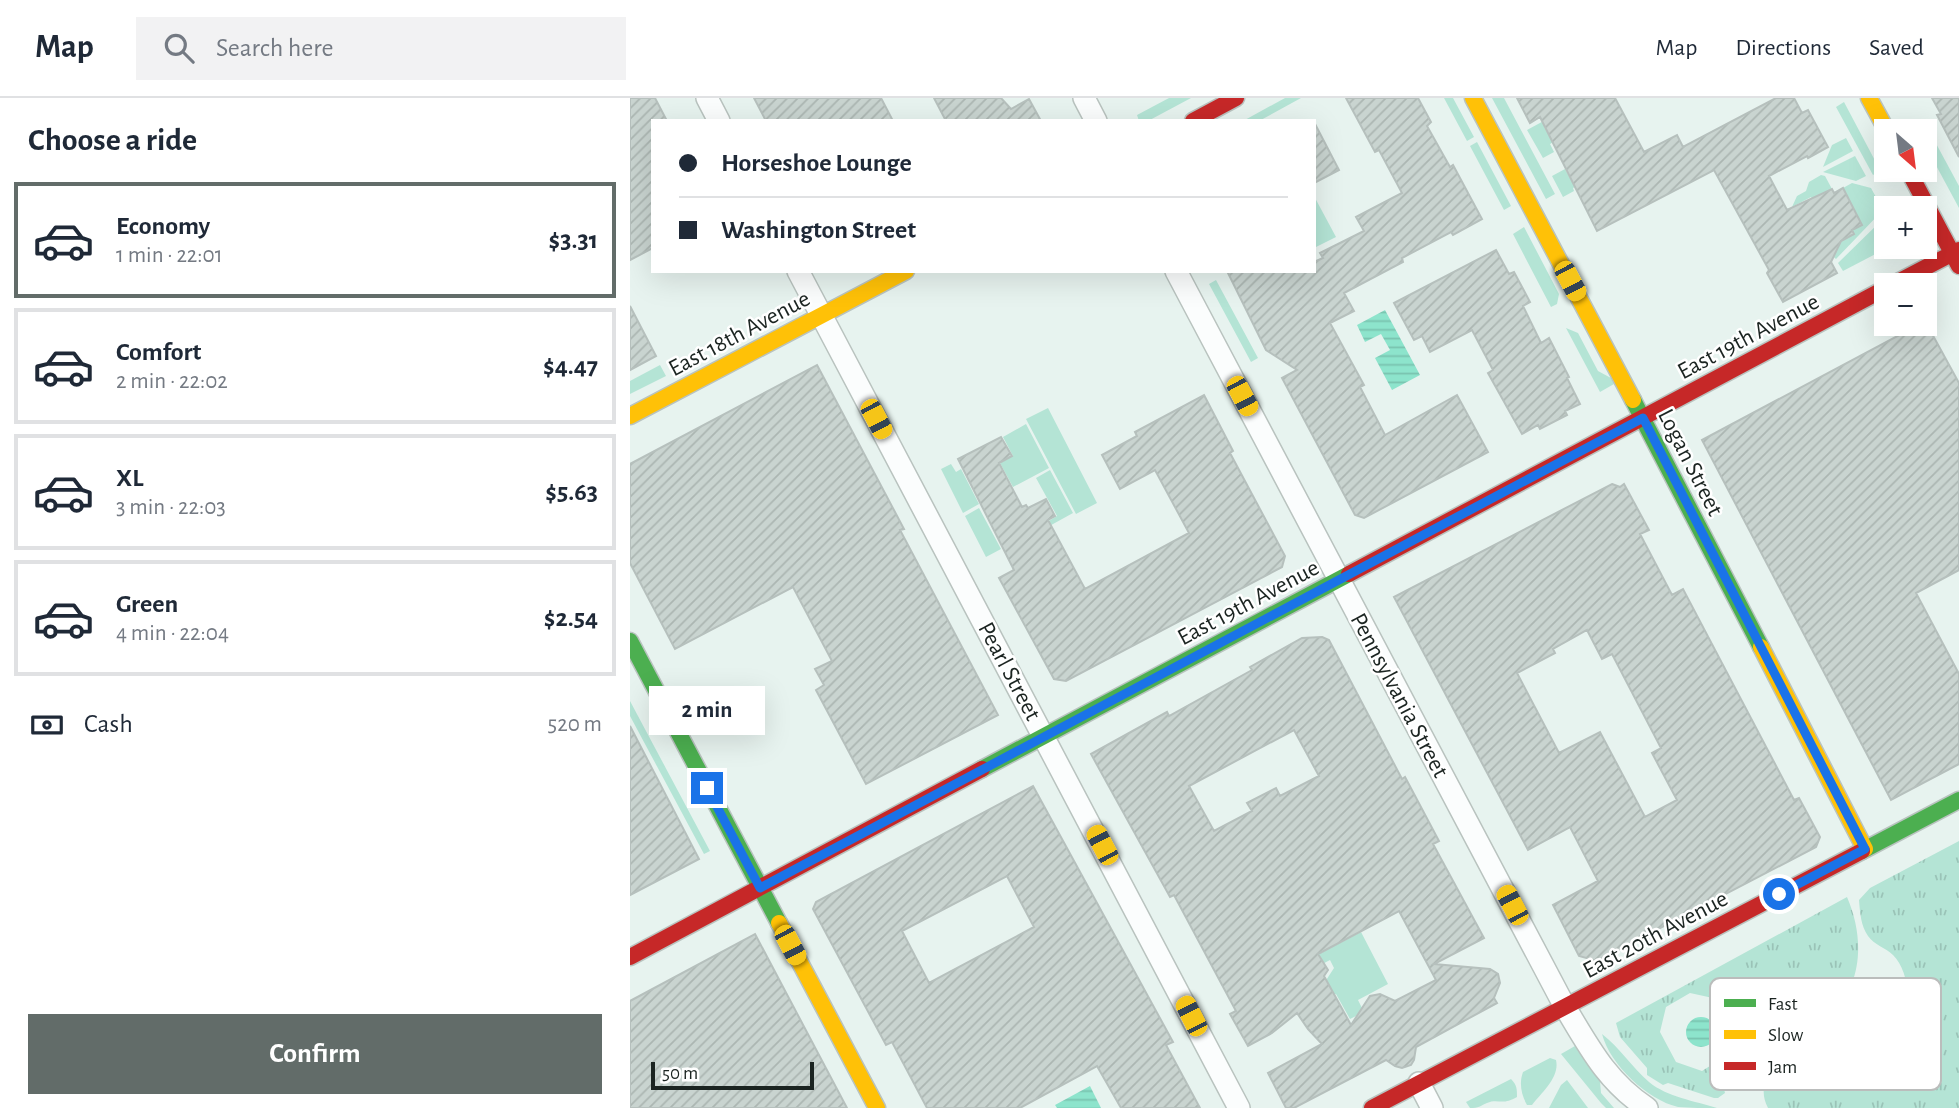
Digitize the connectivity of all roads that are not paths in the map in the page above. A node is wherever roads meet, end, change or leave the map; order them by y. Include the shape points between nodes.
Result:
1 (707, 98) edge
2 (1084, 98) edge
3 (1236, 98) edge
4 (1473, 98) edge
5 (1869, 98) edge
6 (718, 119) edge
7 (1095, 119) edge
8 (1197, 119) edge
9 (1880, 119) edge
10 (1915, 182) edge
11 (1957, 256) edge
12 (799, 273) edge
13 (902, 273) edge
14 (1177, 273) edge
15 (1919, 273) edge
16 (1874, 294) edge
17 (822, 316) junction
18 (630, 416) edge
19 (1643, 418) junction
20 (1339, 579) junction
21 (630, 641) edge
22 (1045, 736) junction
23 (1959, 800) edge
24 (1865, 849) junction
25 (760, 888) junction
26 (630, 957) edge
27 (1565, 1007) junction
28 (1419, 1083) junction
29 (877, 1108) edge
30 (1239, 1108) edge
31 (1372, 1108) edge
32 (1432, 1108) edge
33 (1647, 1108) edge

1 - 6 street
2 - 7 street
3 - 8 street
4 - 19 street, Logan Street
5 - 9 street
10 - 11 street
11 - 15 street
12 - 17 street, Pearl Street
13 - 17 street, East 18th Avenue
14 - 20 street, Pennsylvania Street
16 - 19 street, East 19th Avenue
17 - 18 street, East 18th Avenue
17 - 22 street, Pearl Street
19 - 20 street, East 19th Avenue
19 - 24 street, Logan Street
20 - 22 street, East 19th Avenue
20 - 27 street, Pennsylvania Street
21 - 25 street
22 - 25 street, East 19th Avenue
22 - 30 street, Pearl Street
23 - 24 street, East 20th Avenue
24 - 27 street, East 20th Avenue
25 - 26 street, East 19th Avenue
25 - 29 street
27 - 28 street, East 20th Avenue
27 - 33 street, Pennsylvania Street via 1616,1084
28 - 31 street, East 20th Avenue
28 - 32 street

